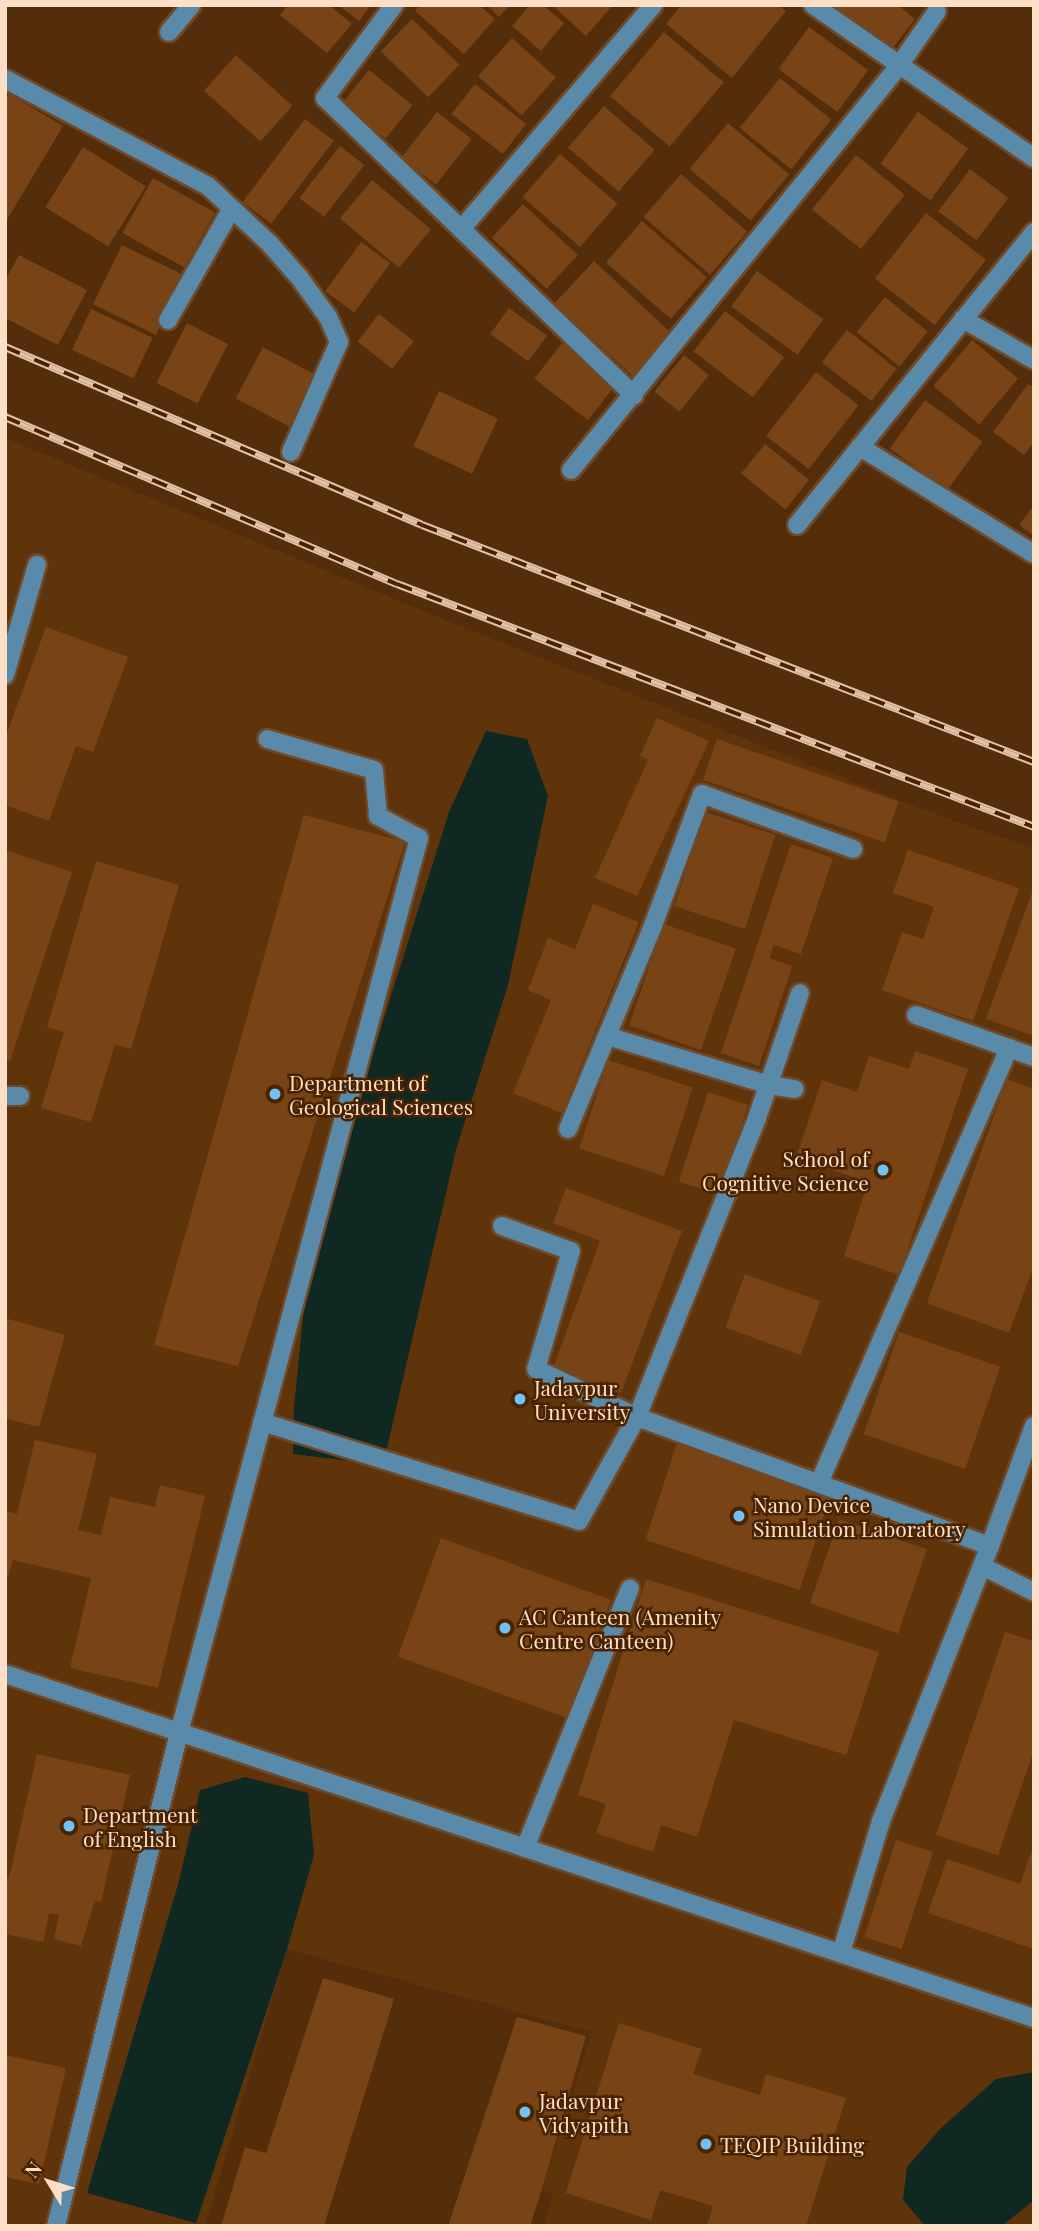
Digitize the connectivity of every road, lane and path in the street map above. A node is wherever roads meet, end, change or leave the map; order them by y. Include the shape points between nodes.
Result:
1 (192, 5) edge
2 (394, 5) edge
3 (653, 5) edge
4 (813, 5) edge
5 (937, 11) dead end
6 (169, 32) dead end
7 (898, 67) junction
8 (7, 83) edge
9 (1034, 159) edge
10 (231, 210) junction
11 (463, 227) junction
12 (1034, 232) edge
13 (963, 319) junction
14 (168, 320) dead end
15 (1034, 360) edge
16 (634, 395) junction
17 (860, 447) junction
18 (291, 452) dead end
19 (570, 470) dead end
20 (797, 525) dead end
21 (1034, 554) edge
22 (37, 565) dead end
23 (5, 676) edge
24 (267, 739) dead end
25 (853, 849) dead end
26 (800, 993) dead end
27 (916, 1015) dead end
28 (607, 1036) junction
29 (1009, 1048) junction
30 (1034, 1058) edge
31 (769, 1085) junction
32 (795, 1089) dead end
33 (568, 1129) dead end
34 (502, 1226) dead end
35 (637, 1417) junction
36 (262, 1422) junction
37 (1034, 1426) edge
38 (819, 1483) junction
39 (990, 1546) junction
40 (982, 1566) junction
41 (629, 1588) dead end
42 (1034, 1592) edge
43 (5, 1674) edge
44 (179, 1732) junction
45 (525, 1848) junction
46 (841, 1953) junction
47 (1034, 2018) edge
48 (56, 2226) edge

1 - 6 street
2 - 11 street via 325,98
3 - 11 street
4 - 7 street
5 - 7 street
7 - 9 street
7 - 16 street
8 - 10 street via 208,186
10 - 14 street
10 - 18 street via 299,277 328,317 339,342
11 - 16 street
12 - 13 street
13 - 15 street
13 - 17 street
16 - 19 street
17 - 20 street
17 - 21 street
22 - 23 street
24 - 36 street via 374,770 378,816 419,838
25 - 28 street via 702,794
26 - 31 street
27 - 29 street
28 - 31 street
28 - 33 street
29 - 30 street
29 - 38 street
31 - 32 street
31 - 35 street
34 - 35 street via 571,1251 536,1369
35 - 36 street via 579,1521
35 - 38 street
36 - 44 street
37 - 39 street
38 - 39 street
39 - 40 street
40 - 42 street
40 - 46 street via 881,1821
41 - 45 street
43 - 44 street
44 - 45 street
44 - 48 street
45 - 46 street
46 - 47 street

